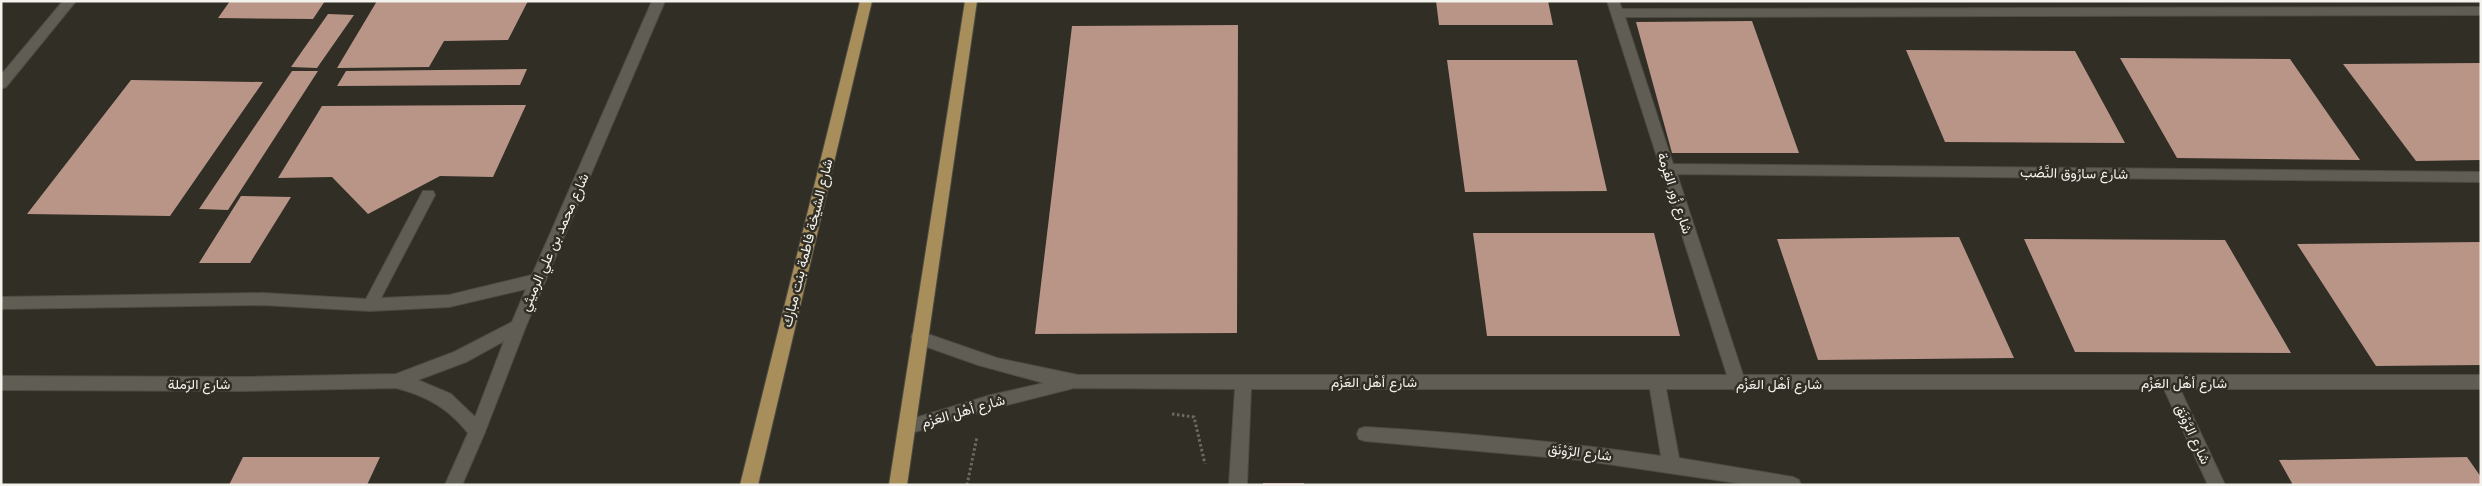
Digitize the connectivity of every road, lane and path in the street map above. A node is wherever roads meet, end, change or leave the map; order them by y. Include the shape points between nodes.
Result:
1 (70, 1) edge
2 (659, 1) edge
3 (866, 1) edge
4 (971, 1) edge
5 (1615, 7) edge
6 (2481, 11) edge
7 (1, 84) edge
8 (1668, 169) junction
9 (2481, 177) edge
10 (428, 195) dead end
11 (538, 280) junction
12 (1, 303) edge
13 (370, 305) junction
14 (518, 326) junction
15 (919, 338) junction
16 (396, 381) junction
17 (1078, 382) junction
18 (1243, 382) junction
19 (2481, 382) edge
20 (1, 383) edge
21 (1656, 383) junction
22 (2169, 383) junction
23 (1738, 384) junction
24 (1166, 414) dead end
25 (908, 427) junction
26 (978, 431) dead end
27 (477, 432) junction
28 (1365, 434) dead end
29 (1671, 463) junction
30 (1207, 472) dead end
31 (453, 485) edge
32 (749, 485) edge
33 (898, 485) edge
34 (967, 485) edge
35 (1238, 485) edge
36 (1793, 485) edge
37 (2216, 485) edge

1 - 7 street
2 - 11 street, شارع محمد بن علي الرميثي
3 - 32 main road, شارع الشيخة فاطمة بنت مبارك
4 - 15 main road
5 - 6 street
5 - 8 street, شارع زُور القِرمة
8 - 9 street, شارع سارُوق النَّصُب
8 - 23 street, شارع زُور القِرمة
10 - 13 street
11 - 13 street via 449,301
11 - 14 street, شارع محمد بن علي الرميثي
12 - 13 street via 264,299
14 - 16 street, شارع الرّملة via 460,357
14 - 27 street, شارع محمد بن علي الرميثي
15 - 17 street, شارع أهْل العَزْم via 992,365 1032,376
15 - 25 main road
16 - 20 street, شارع الرّملة
16 - 27 street, شارع الرّملة via 445,399
17 - 18 street, شارع أهْل العَزْم
17 - 25 street, شارع أهْل العَزْم via 991,402
18 - 21 street, شارع أهْل العَزْم
18 - 35 street
19 - 22 street, شارع أهْل العَزْم
21 - 23 street, شارع أهْل العَزْم
21 - 29 street
22 - 23 street, شارع أهْل العَزْم
22 - 37 street, شارع الرَّوْنَق
24 - 30 path via 1194,417
25 - 33 main road
26 - 34 path
27 - 31 street, شارع محمد بن علي الرميثي
28 - 29 street, شارع الرَّوْنَق via 1517,445
29 - 36 street, شارع الرَّوْنَق

